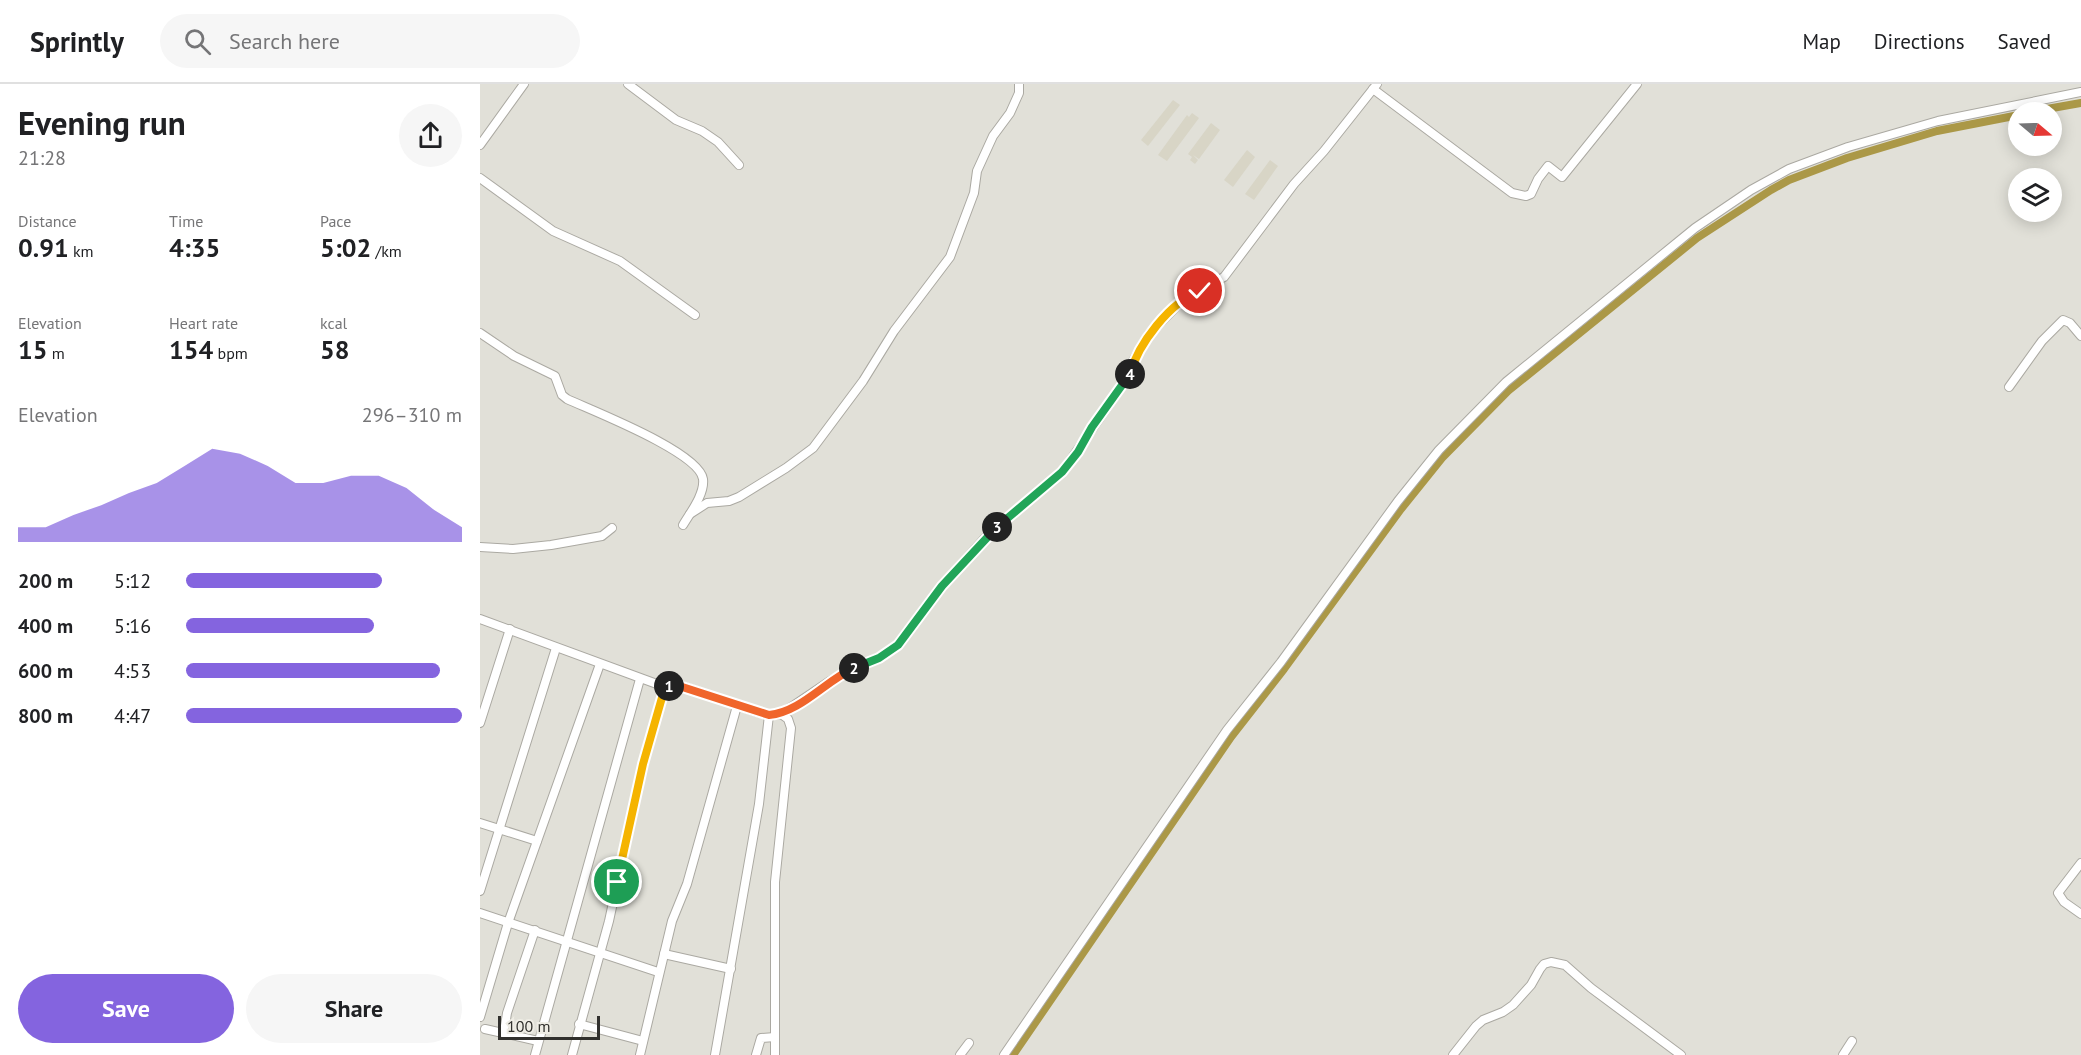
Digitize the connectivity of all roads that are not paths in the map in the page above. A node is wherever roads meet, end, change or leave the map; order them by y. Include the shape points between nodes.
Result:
1 (524, 84) edge
2 (628, 84) edge
3 (1019, 84) edge
4 (1637, 84) edge
5 (1375, 87) edge
6 (2081, 92) edge
7 (480, 145) edge
8 (739, 165) dead end
9 (480, 178) edge
10 (695, 315) dead end
11 (480, 333) edge
12 (2081, 336) edge
13 (2009, 387) dead end
14 (690, 514) junction
15 (683, 525) dead end
16 (612, 528) dead end
17 (480, 547) edge
18 (480, 619) edge
19 (510, 629) junction
20 (556, 648) junction
21 (600, 664) junction
22 (640, 679) junction
23 (665, 687) junction
24 (737, 706) junction
25 (781, 714) junction
26 (769, 715) junction
27 (480, 723) edge
28 (480, 823) edge
29 (498, 829) junction
30 (537, 842) junction
31 (2081, 863) edge
32 (480, 891) edge
33 (480, 913) edge
34 (2081, 914) edge
35 (508, 923) junction
36 (535, 930) junction
37 (567, 941) junction
38 (598, 953) junction
39 (664, 954) junction
40 (731, 969) junction
41 (658, 972) junction
42 (480, 1017) edge
43 (579, 1024) junction
44 (485, 1029) dead end
45 (504, 1032) junction
46 (775, 1037) junction
47 (538, 1041) junction
48 (643, 1041) junction
49 (1852, 1041) dead end
50 (969, 1043) dead end
51 (535, 1055) edge
52 (572, 1055) edge
53 (640, 1055) edge
54 (715, 1055) edge
55 (756, 1055) edge
56 (775, 1055) edge
57 (960, 1055) edge
58 (1005, 1055) edge
59 (1453, 1055) edge
60 (1681, 1055) edge
61 (1843, 1055) edge

1 - 7 street
2 - 8 street via 676,120 718,142
3 - 14 street via 1010,113 993,135 977,171 974,193 950,257 813,448 739,497 707,503
4 - 5 street via 1562,177 1548,166 1526,196 1512,193
5 - 25 street via 1224,277 1186,297 1149,334 1125,382 1062,472 983,540 898,645 830,681
6 - 58 street via 1938,121 1789,169 1695,228 1506,382 1439,450 1398,501 1227,730
9 - 10 street via 553,231 620,261
11 - 14 street via 514,356 555,376 567,399 688,458 699,468 703,479 703,490
12 - 13 street via 2063,320 2042,341
14 - 15 street
16 - 17 street via 602,536 551,544 513,549
18 - 19 street
19 - 20 street
19 - 27 street
20 - 21 street
20 - 29 street
21 - 22 street
21 - 30 street
22 - 23 street
22 - 37 street
23 - 24 street via 673,684
23 - 38 street
24 - 26 street
24 - 39 street
25 - 26 street
25 - 46 street via 791,728 776,882
26 - 40 street via 759,804
28 - 29 street
29 - 30 street
29 - 32 street
30 - 35 street
31 - 34 street via 2058,893
33 - 35 street
35 - 36 street
35 - 42 street
36 - 37 street
36 - 45 street
37 - 38 street
37 - 47 street
38 - 41 street
38 - 43 street
39 - 40 street
39 - 41 street
40 - 54 street
41 - 48 street
43 - 48 street
43 - 52 street
44 - 45 street
45 - 47 street
46 - 55 street via 761,1038
46 - 56 street
47 - 51 street
48 - 53 street
49 - 61 street
50 - 57 street
59 - 60 street via 1484,1020 1513,1005 1544,964 1551,962 1565,965

